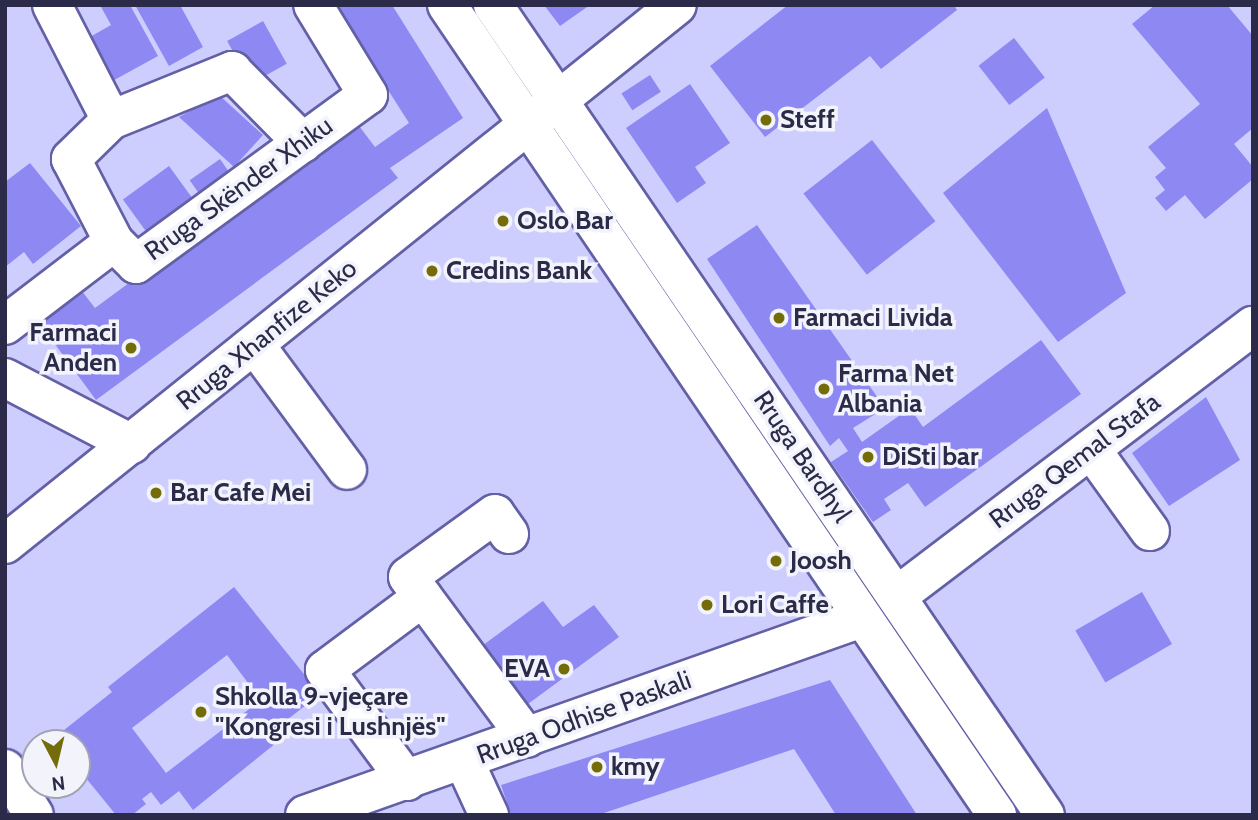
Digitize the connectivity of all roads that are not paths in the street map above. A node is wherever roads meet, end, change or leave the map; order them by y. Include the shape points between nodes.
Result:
1 (52, 5) edge
2 (313, 5) edge
3 (447, 5) edge
4 (493, 5) edge
5 (677, 5) edge
6 (559, 100) junction
7 (111, 120) junction
8 (528, 124) junction
9 (303, 143) junction
10 (114, 242) junction
11 (5, 325) edge
12 (1253, 326) edge
13 (255, 345) junction
14 (5, 378) edge
15 (132, 444) junction
16 (1091, 449) junction
17 (347, 470) dead end
18 (1150, 531) dead end
19 (509, 534) dead end
20 (5, 544) edge
21 (897, 596) junction
22 (423, 597) junction
23 (862, 618) junction
24 (527, 738) junction
25 (464, 761) junction
26 (5, 769) edge
27 (407, 780) junction
28 (33, 815) edge
29 (305, 815) edge
30 (489, 815) edge
31 (997, 815) edge
32 (1045, 815) edge

1 - 7 main road
2 - 9 main road, Rruga Skënder Xhiku via 368,95
3 - 8 main road, Rruga Bardhyl
4 - 6 main road, Rruga Bardhyl
5 - 6 main road, Rruga Xhanfize Keko
6 - 8 main road, Rruga Xhanfize Keko
6 - 21 main road, Rruga Bardhyl
7 - 9 main road via 232,71
7 - 10 main road, Rruga Skënder Xhiku via 71,159
8 - 13 main road, Rruga Xhanfize Keko
8 - 23 main road, Rruga Bardhyl
9 - 10 main road, Rruga Skënder Xhiku via 136,264
10 - 11 main road, Rruga Skënder Xhiku
12 - 16 main road, Rruga Qemal Stafa
13 - 15 main road, Rruga Xhanfize Keko
13 - 17 main road
14 - 15 main road
15 - 20 main road, Rruga Xhanfize Keko
16 - 18 main road
16 - 21 main road, Rruga Qemal Stafa
19 - 22 main road via 495,514 451,545 408,577
21 - 32 main road, Rruga Bardhyl
22 - 24 main road
22 - 27 main road via 325,670
23 - 24 main road, Rruga Odhise Paskali
23 - 31 main road, Rruga Bardhyl
24 - 25 main road, Rruga Odhise Paskali
25 - 27 main road, Rruga Odhise Paskali
25 - 30 main road
26 - 28 main road
27 - 29 main road, Rruga Odhise Paskali

